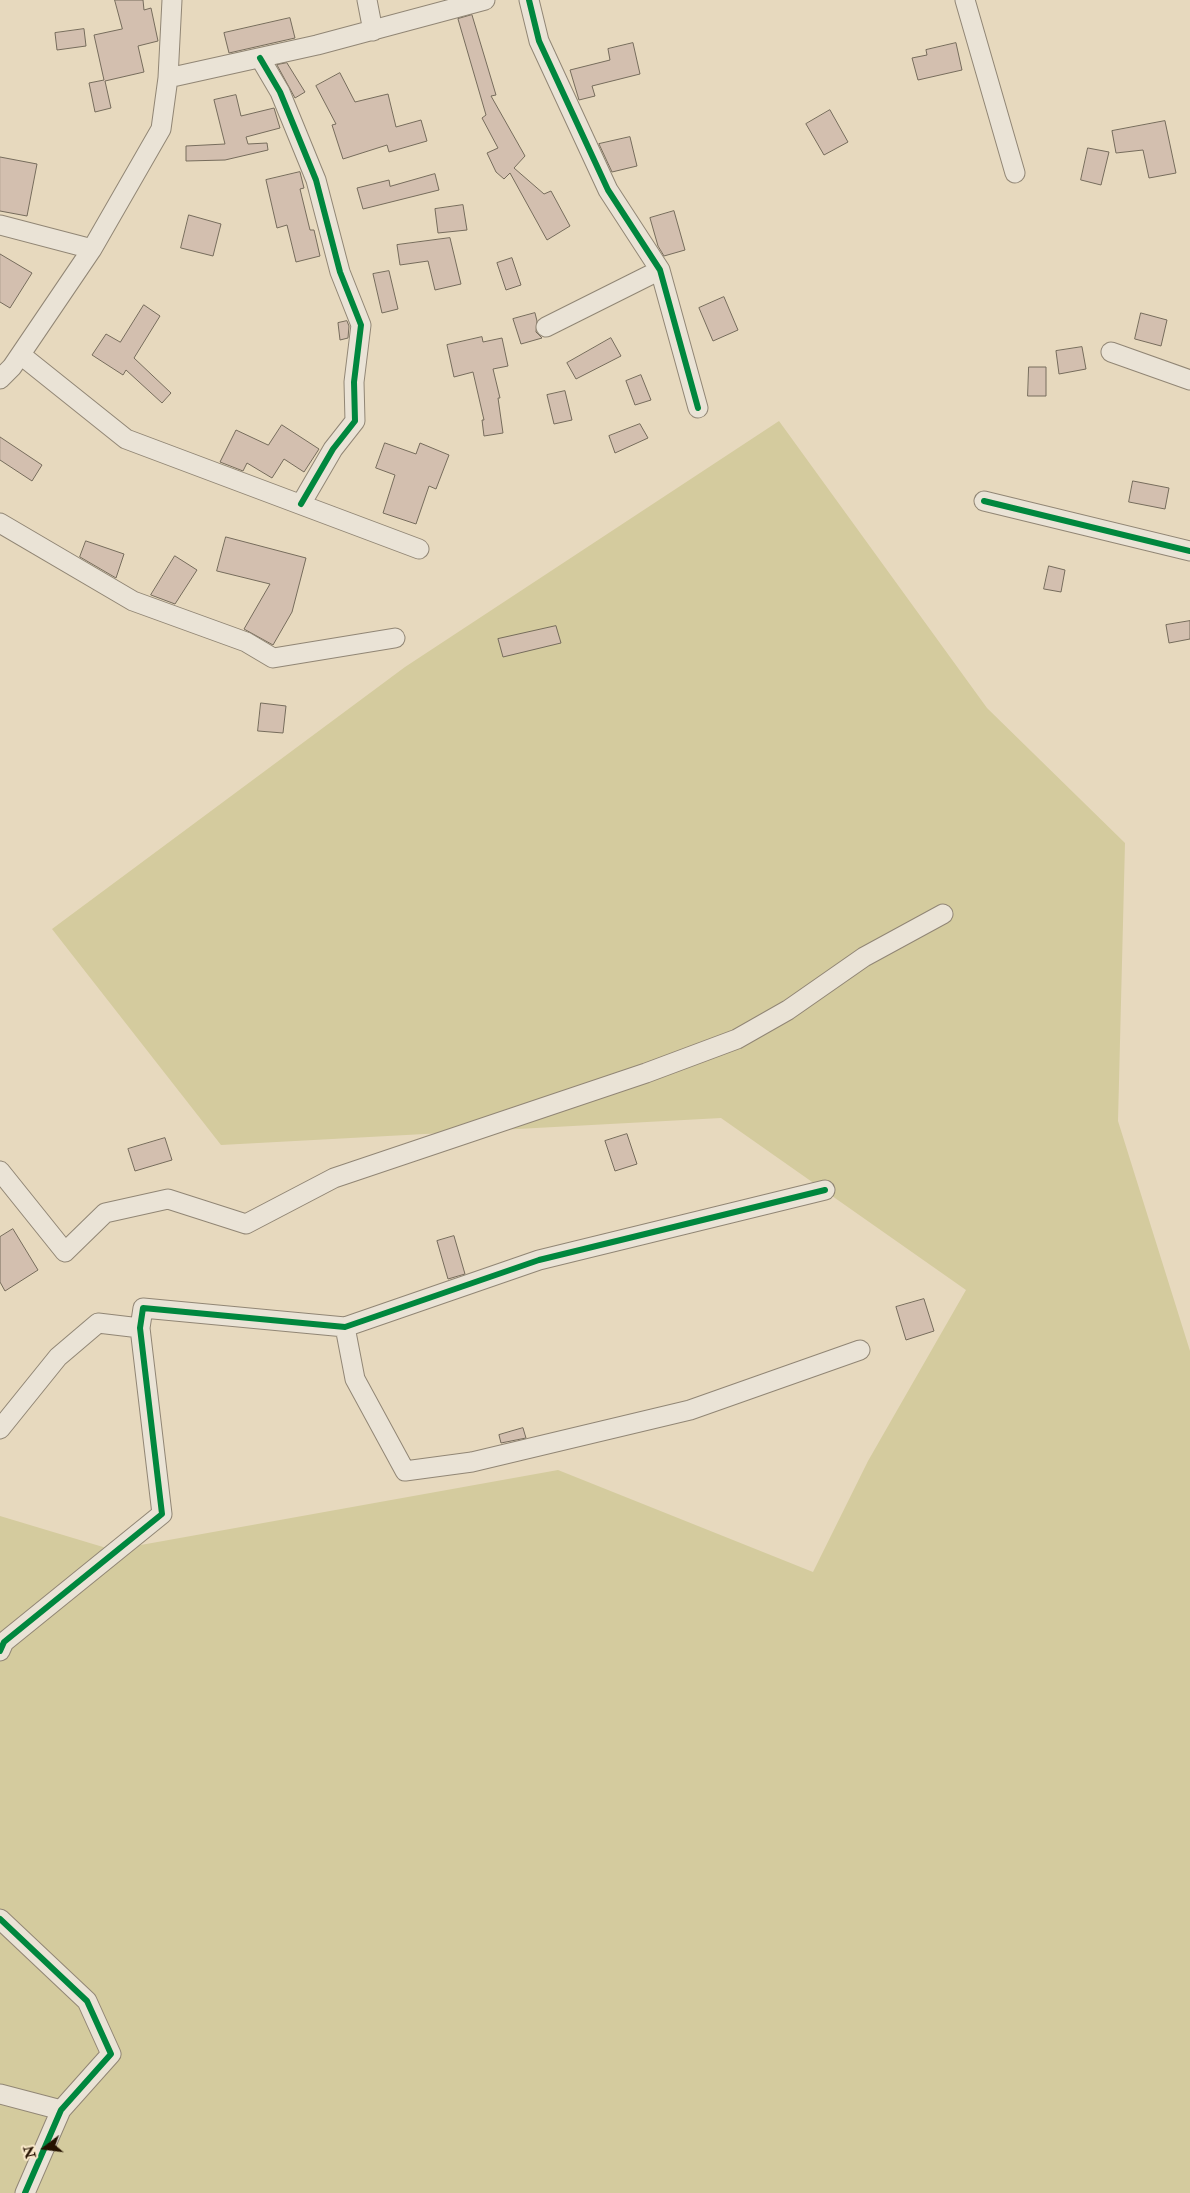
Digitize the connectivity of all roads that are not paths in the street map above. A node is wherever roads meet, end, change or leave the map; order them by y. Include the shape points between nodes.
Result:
1 (172, 0) edge
2 (367, 0) edge
3 (485, 0) edge
4 (529, 0) edge
5 (964, 0) edge
6 (373, 31) junction
7 (260, 58) junction
8 (168, 78) junction
9 (1015, 173) dead end
10 (0, 225) edge
11 (92, 249) junction
12 (660, 270) junction
13 (546, 327) dead end
14 (1111, 352) dead end
15 (21, 355) junction
16 (0, 379) edge
17 (1190, 380) edge
18 (698, 408) dead end
19 (984, 501) dead end
20 (301, 504) junction
21 (0, 523) edge
22 (419, 549) dead end
23 (1190, 551) edge
24 (396, 638) dead end
25 (943, 914) dead end
26 (0, 1171) edge
27 (825, 1190) dead end
28 (140, 1328) junction
29 (345, 1328) junction
30 (860, 1350) dead end
31 (0, 1429) edge
32 (0, 1651) edge
33 (0, 1919) edge
34 (0, 2094) edge
35 (61, 2110) junction
36 (25, 2193) edge

1 - 8 street
2 - 6 street
3 - 6 street
4 - 12 street via 539,41 608,190
5 - 9 street
6 - 7 street
7 - 8 street
7 - 20 street via 280,92 316,180 340,272 361,325 354,382 355,421 333,449
8 - 11 street via 161,129
10 - 11 street
11 - 15 street
12 - 13 street
12 - 18 street
14 - 17 street
15 - 16 street
15 - 20 street via 126,439
19 - 23 street
20 - 22 street
21 - 24 street via 133,601 246,642 273,658
25 - 26 street via 864,957 788,1010 737,1038 646,1073 334,1178 246,1224 168,1199 105,1213 65,1252
27 - 29 street via 539,1260
28 - 29 street via 143,1308
28 - 31 street via 98,1323 58,1356
28 - 32 street via 162,1514 4,1642
29 - 30 street via 355,1379 405,1471 472,1462 690,1410
33 - 35 street via 87,2001 112,2054
34 - 35 street
35 - 36 street

